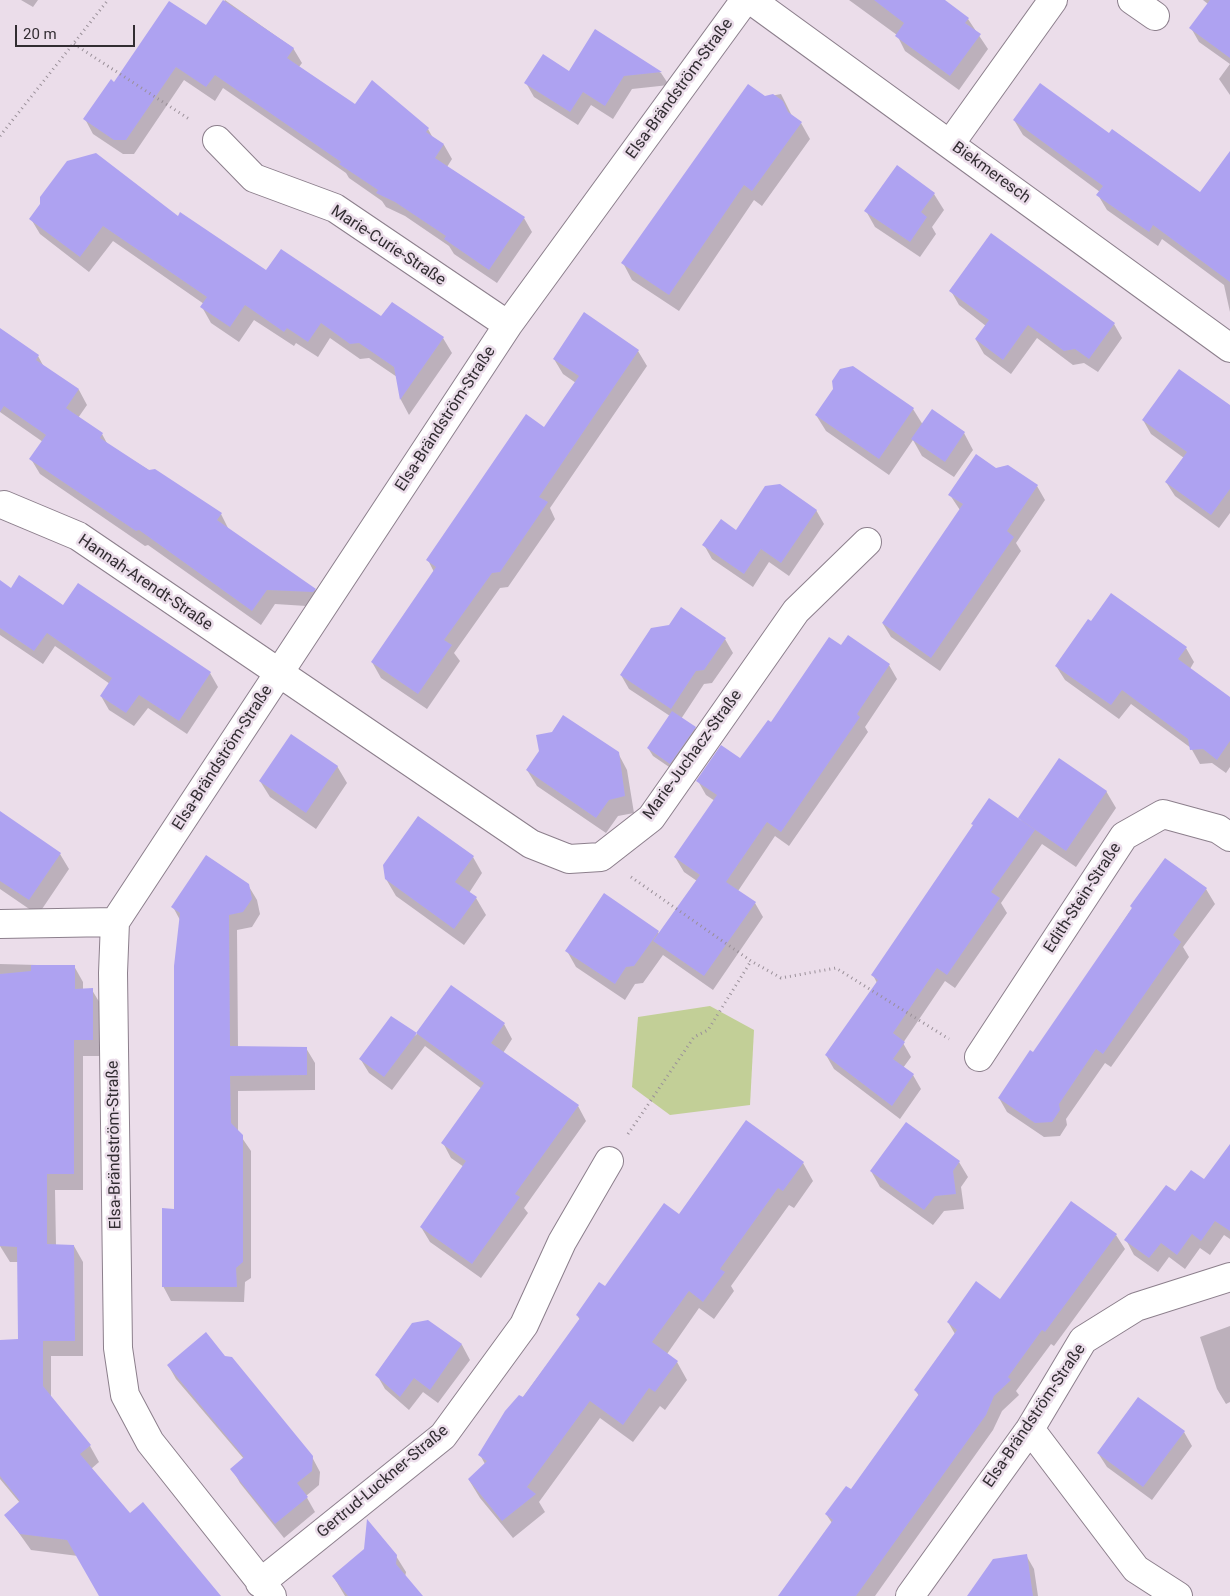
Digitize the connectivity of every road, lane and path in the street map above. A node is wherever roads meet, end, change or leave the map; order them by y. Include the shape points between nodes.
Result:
1 (108, 0) edge
2 (745, 0) edge
3 (751, 0) edge
4 (1052, 0) edge
5 (1132, 0) edge
6 (1155, 16) dead end
7 (74, 44) junction
8 (0, 136) edge
9 (217, 140) joint
10 (950, 144) junction
11 (508, 325) junction
12 (1230, 348) edge
13 (4, 506) dead end
14 (867, 542) dead end
15 (279, 673) junction
16 (1230, 837) edge
17 (601, 857) junction
18 (115, 922) junction
19 (0, 924) edge
20 (751, 960) junction
21 (978, 1057) joint
22 (609, 1161) joint
23 (1230, 1277) edge
24 (1030, 1429) junction
25 (266, 1589) edge
26 (910, 1596) edge
27 (1178, 1596) edge

1 - 7 path
2 - 11 street, Elsa-Brändström-Straße
3 - 10 street, Biekmeresch
4 - 10 street
5 - 6 street
7 - 8 path
7 - 9 path via 201,126
9 - 11 street, Marie-Curie-Straße via 254,178 335,208
10 - 12 street, Biekmeresch
11 - 15 street, Elsa-Brändström-Straße
13 - 15 street, Hannah-Arendt-Straße via 78,536
14 - 17 street, Marie-Juchacz-Straße via 796,611 651,818
15 - 17 street via 531,844 569,859
15 - 18 street, Elsa-Brändström-Straße
16 - 21 street, Edith-Stein-Straße via 1218,828 1163,814 1124,836
17 - 20 path
18 - 19 street
18 - 25 street, Elsa-Brändström-Straße via 118,1348 125,1395 150,1442
20 - 21 path via 781,978 836,968
20 - 22 path via 708,1030 694,1037
22 - 25 street, Gertrud-Luckner-Straße via 562,1242 524,1325 443,1436
23 - 24 street, Elsa-Brändström-Straße via 1136,1307 1083,1340
24 - 26 street, Elsa-Brändström-Straße
24 - 27 street via 1136,1569

